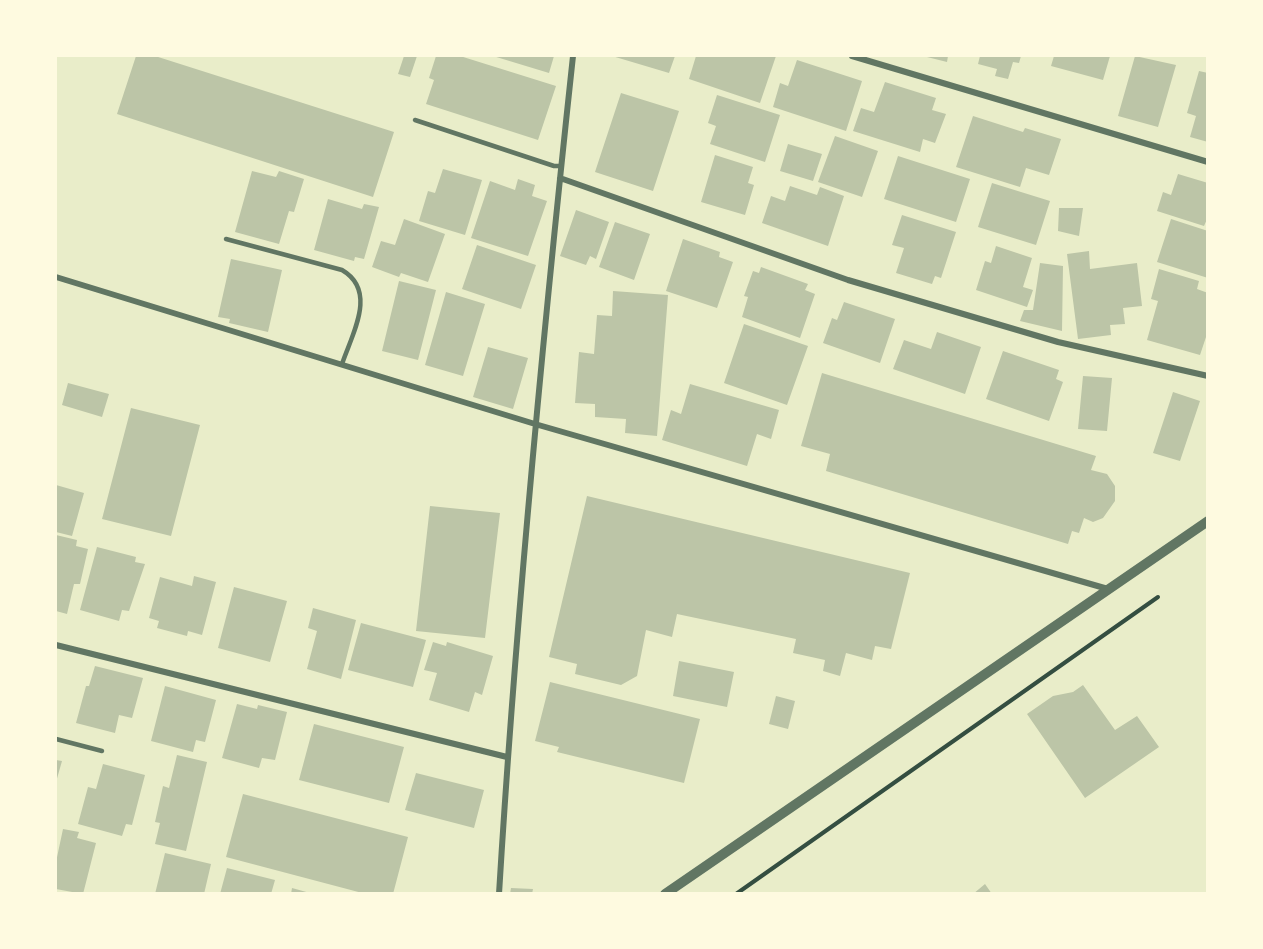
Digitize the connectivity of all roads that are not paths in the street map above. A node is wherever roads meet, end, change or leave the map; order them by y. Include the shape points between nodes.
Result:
1 (573, 56) edge
2 (852, 56) edge
3 (415, 120) dead end
4 (1208, 162) edge
5 (561, 166) junction
6 (560, 178) junction
7 (225, 238) dead end
8 (56, 277) edge
9 (342, 364) junction
10 (1208, 376) edge
11 (535, 424) junction
12 (1208, 521) edge
13 (1110, 590) junction
14 (56, 645) edge
15 (56, 739) edge
16 (102, 751) dead end
17 (507, 757) junction
18 (499, 894) edge
19 (664, 894) edge

1 - 5 street
2 - 4 street
3 - 5 lane
5 - 6 street
6 - 10 street via 848,280 1058,342
6 - 11 street
7 - 9 lane via 342,270 356,280 362,294 361,305
8 - 9 street
9 - 11 street
11 - 13 street
11 - 17 street
12 - 13 street
13 - 19 street
14 - 17 street
15 - 16 lane
17 - 18 street

